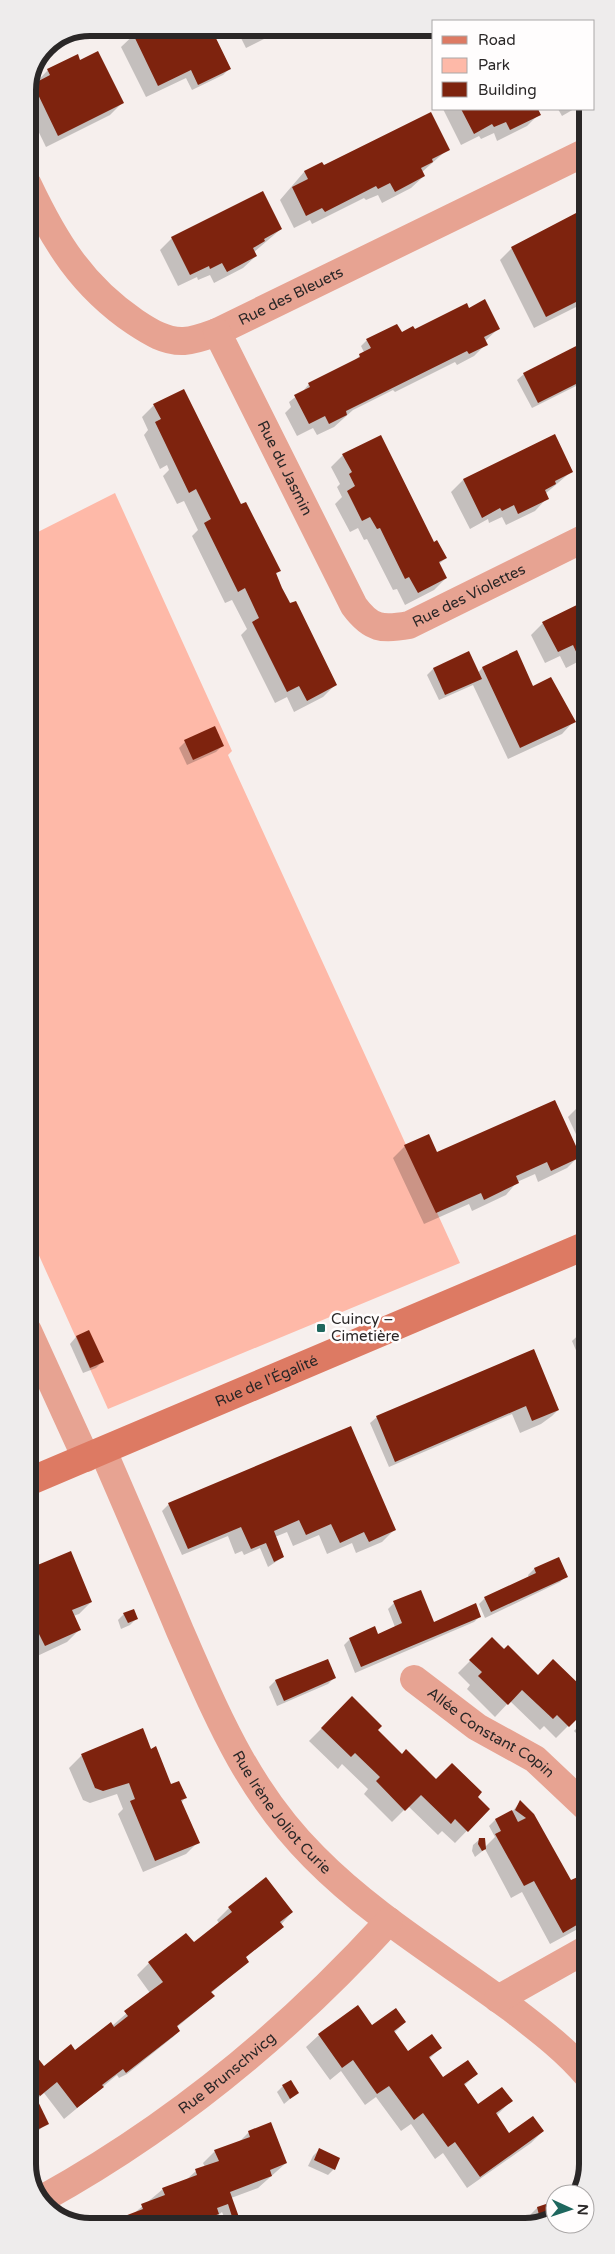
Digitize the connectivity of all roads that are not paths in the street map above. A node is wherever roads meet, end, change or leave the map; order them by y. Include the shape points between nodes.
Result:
1 (579, 155) edge
2 (36, 207) edge
3 (217, 332) junction
4 (579, 540) edge
5 (354, 606) joint
6 (579, 1248) edge
7 (36, 1346) edge
8 (94, 1455) junction
9 (36, 1479) edge
10 (414, 1679) dead end
11 (579, 1800) edge
12 (389, 1921) junction
13 (579, 1953) edge
14 (498, 1999) junction
15 (579, 2067) edge
16 (48, 2196) edge

1 - 3 street, Rue des Bleuets
2 - 3 street, Rue des Bleuets via 76,270 130,319 167,340 197,339
3 - 5 street, Rue du Jasmin
4 - 5 street, Rue des Violettes via 409,625 376,626 365,620
6 - 8 street, Rue de l'Égalité
7 - 8 street, Rue Irène Joliot Curie
8 - 9 street, Rue de l'Égalité
8 - 12 street, Rue Irène Joliot Curie via 219,1721 247,1772 313,1857
10 - 11 street, Allée Constant Copin via 477,1728 535,1759
12 - 14 street, Rue Irène Joliot Curie
12 - 16 street, Rue Brunschvicg via 293,2019 251,2056 147,2135
13 - 14 street
14 - 15 street, Rue Irène Joliot Curie

